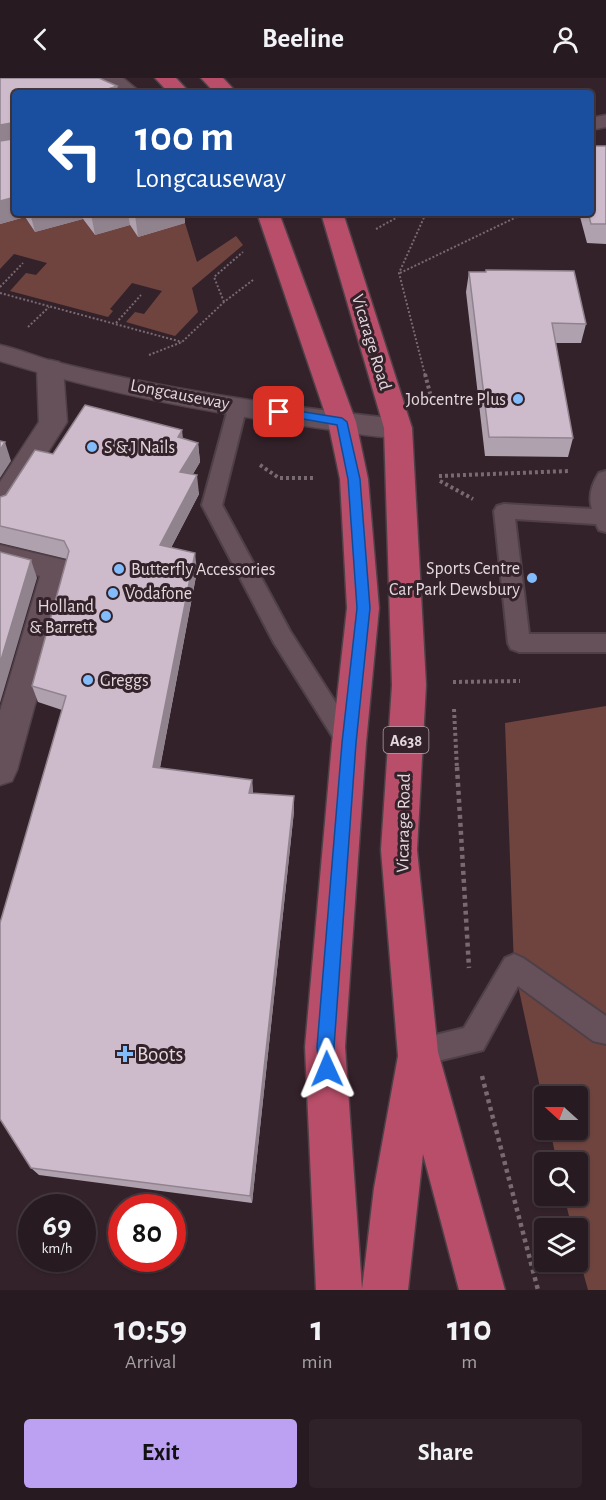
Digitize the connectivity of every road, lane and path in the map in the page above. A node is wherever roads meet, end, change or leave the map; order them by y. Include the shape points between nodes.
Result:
1 (106, 78) edge
2 (165, 78) edge
3 (211, 78) edge
4 (127, 90) edge
5 (177, 90) edge
6 (224, 90) edge
7 (333, 216) edge
8 (400, 216) edge
9 (425, 216) edge
10 (519, 216) edge
11 (270, 220) edge
12 (372, 231) dead end
13 (23, 263) dead end
14 (399, 273) junction
15 (256, 278) dead end
16 (0, 287) edge
17 (0, 293) edge
18 (141, 295) dead end
19 (224, 302) junction
20 (49, 306) junction
21 (32, 322) dead end
22 (116, 323) junction
23 (182, 342) junction
24 (0, 352) edge
25 (145, 357) dead end
26 (50, 368) junction
27 (431, 399) dead end
28 (238, 405) junction
29 (342, 422) junction
30 (398, 428) junction
31 (571, 471) dead end
32 (606, 478) edge
33 (0, 505) edge
34 (504, 511) junction
35 (605, 521) edge
36 (0, 556) edge
37 (606, 643) edge
38 (349, 743) junction
39 (0, 770) edge
40 (603, 1031) dead end
41 (417, 1052) junction
42 (339, 1290) edge
43 (385, 1290) edge
44 (482, 1290) edge

1 - 4 street
2 - 5 highway
3 - 6 highway
7 - 30 highway, Vicarage Road / A638
8 - 12 path
9 - 14 path
10 - 14 path
11 - 19 path via 214,276
11 - 29 highway
13 - 16 path
14 - 27 path
15 - 19 path
17 - 20 path
18 - 22 path
19 - 23 path
20 - 21 path
20 - 22 path
22 - 23 path
23 - 25 path
24 - 26 street, Longcauseway
26 - 28 street, Longcauseway
26 - 33 street via 53,422
28 - 29 street, Longcauseway
28 - 38 lane via 212,505 282,637
29 - 30 street, Longcauseway
29 - 38 highway via 354,479 363,608
30 - 41 highway, Vicarage Road / A638 via 409,685 399,850
31 - 34 path via 432,476
32 - 35 lane via 599,499
34 - 35 lane
34 - 37 lane via 519,644
36 - 39 street via 57,569
38 - 42 highway via 325,1047
40 - 41 lane via 514,967 473,1040
41 - 43 highway
41 - 44 highway, Vicarage Road / A638

